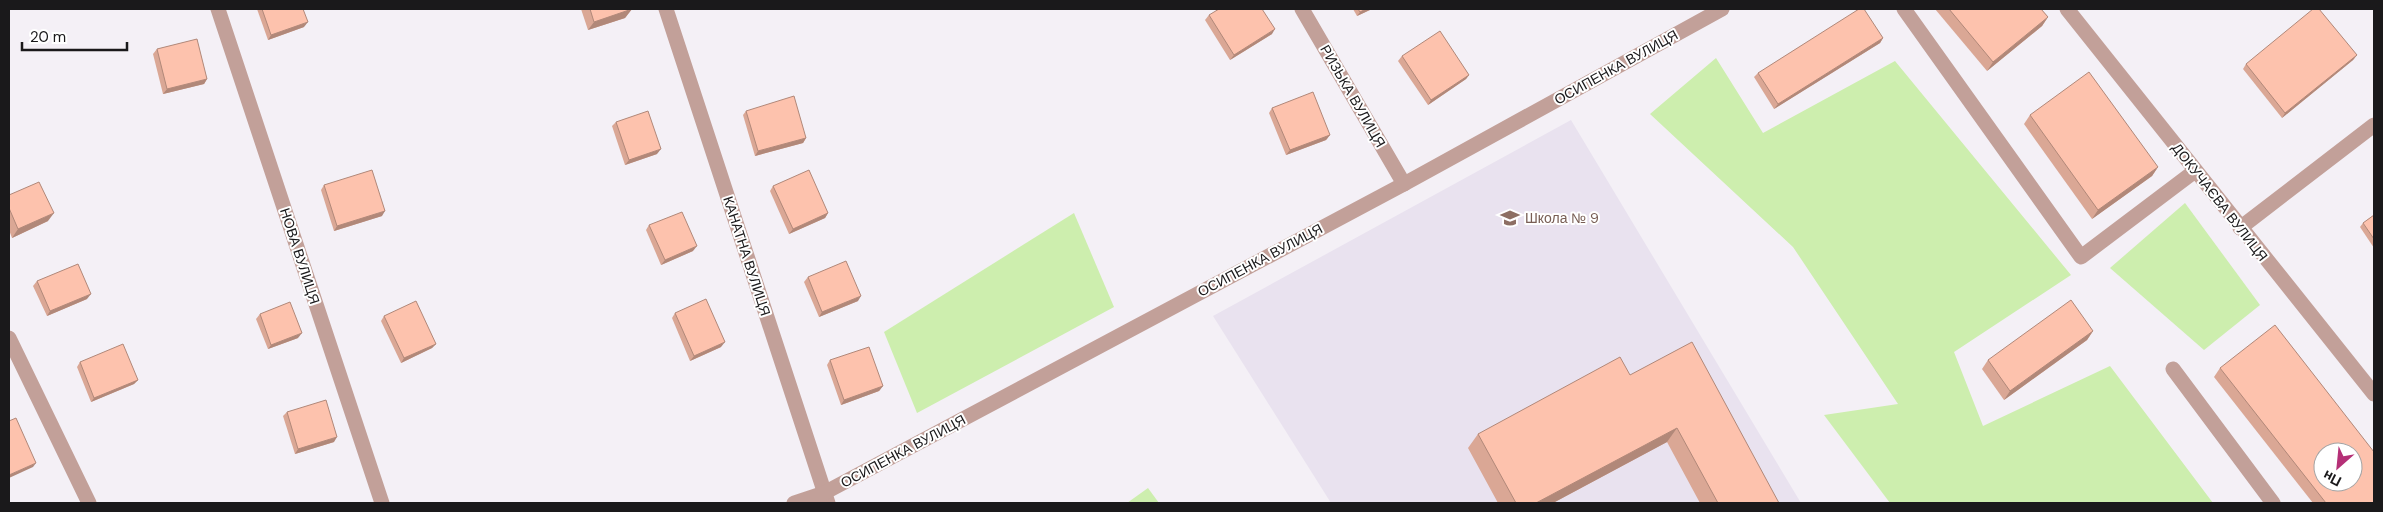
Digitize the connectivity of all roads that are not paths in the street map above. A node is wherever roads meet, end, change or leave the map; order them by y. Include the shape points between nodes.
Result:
1 (218, 9) edge
2 (666, 9) edge
3 (1302, 9) edge
4 (1722, 9) edge
5 (1904, 9) edge
6 (2068, 9) edge
7 (2374, 125) edge
8 (2195, 171) junction
9 (1404, 184) junction
10 (2240, 228) junction
11 (9, 338) edge
12 (2172, 368) dead end
13 (2372, 386) edge
14 (826, 498) edge
15 (89, 503) edge
16 (382, 503) edge
17 (794, 503) edge
18 (2273, 503) edge

1 - 16 street, НОВА ВУЛИЦЯ
2 - 14 street, КАНАТНА ВУЛИЦЯ
3 - 9 street, РИЗЬКА ВУЛИЦЯ
4 - 9 street, ОСИПЕНКА ВУЛИЦЯ
5 - 8 street via 2081,257
6 - 8 street, ДОКУЧАЄВА ВУЛИЦЯ
7 - 10 street
8 - 10 street, ДОКУЧАЄВА ВУЛИЦЯ
9 - 14 street, ОСИПЕНКА ВУЛИЦЯ
10 - 13 street, ДОКУЧАЄВА ВУЛИЦЯ
11 - 15 street
12 - 18 street
14 - 17 street, ОСИПЕНКА ВУЛИЦЯ

